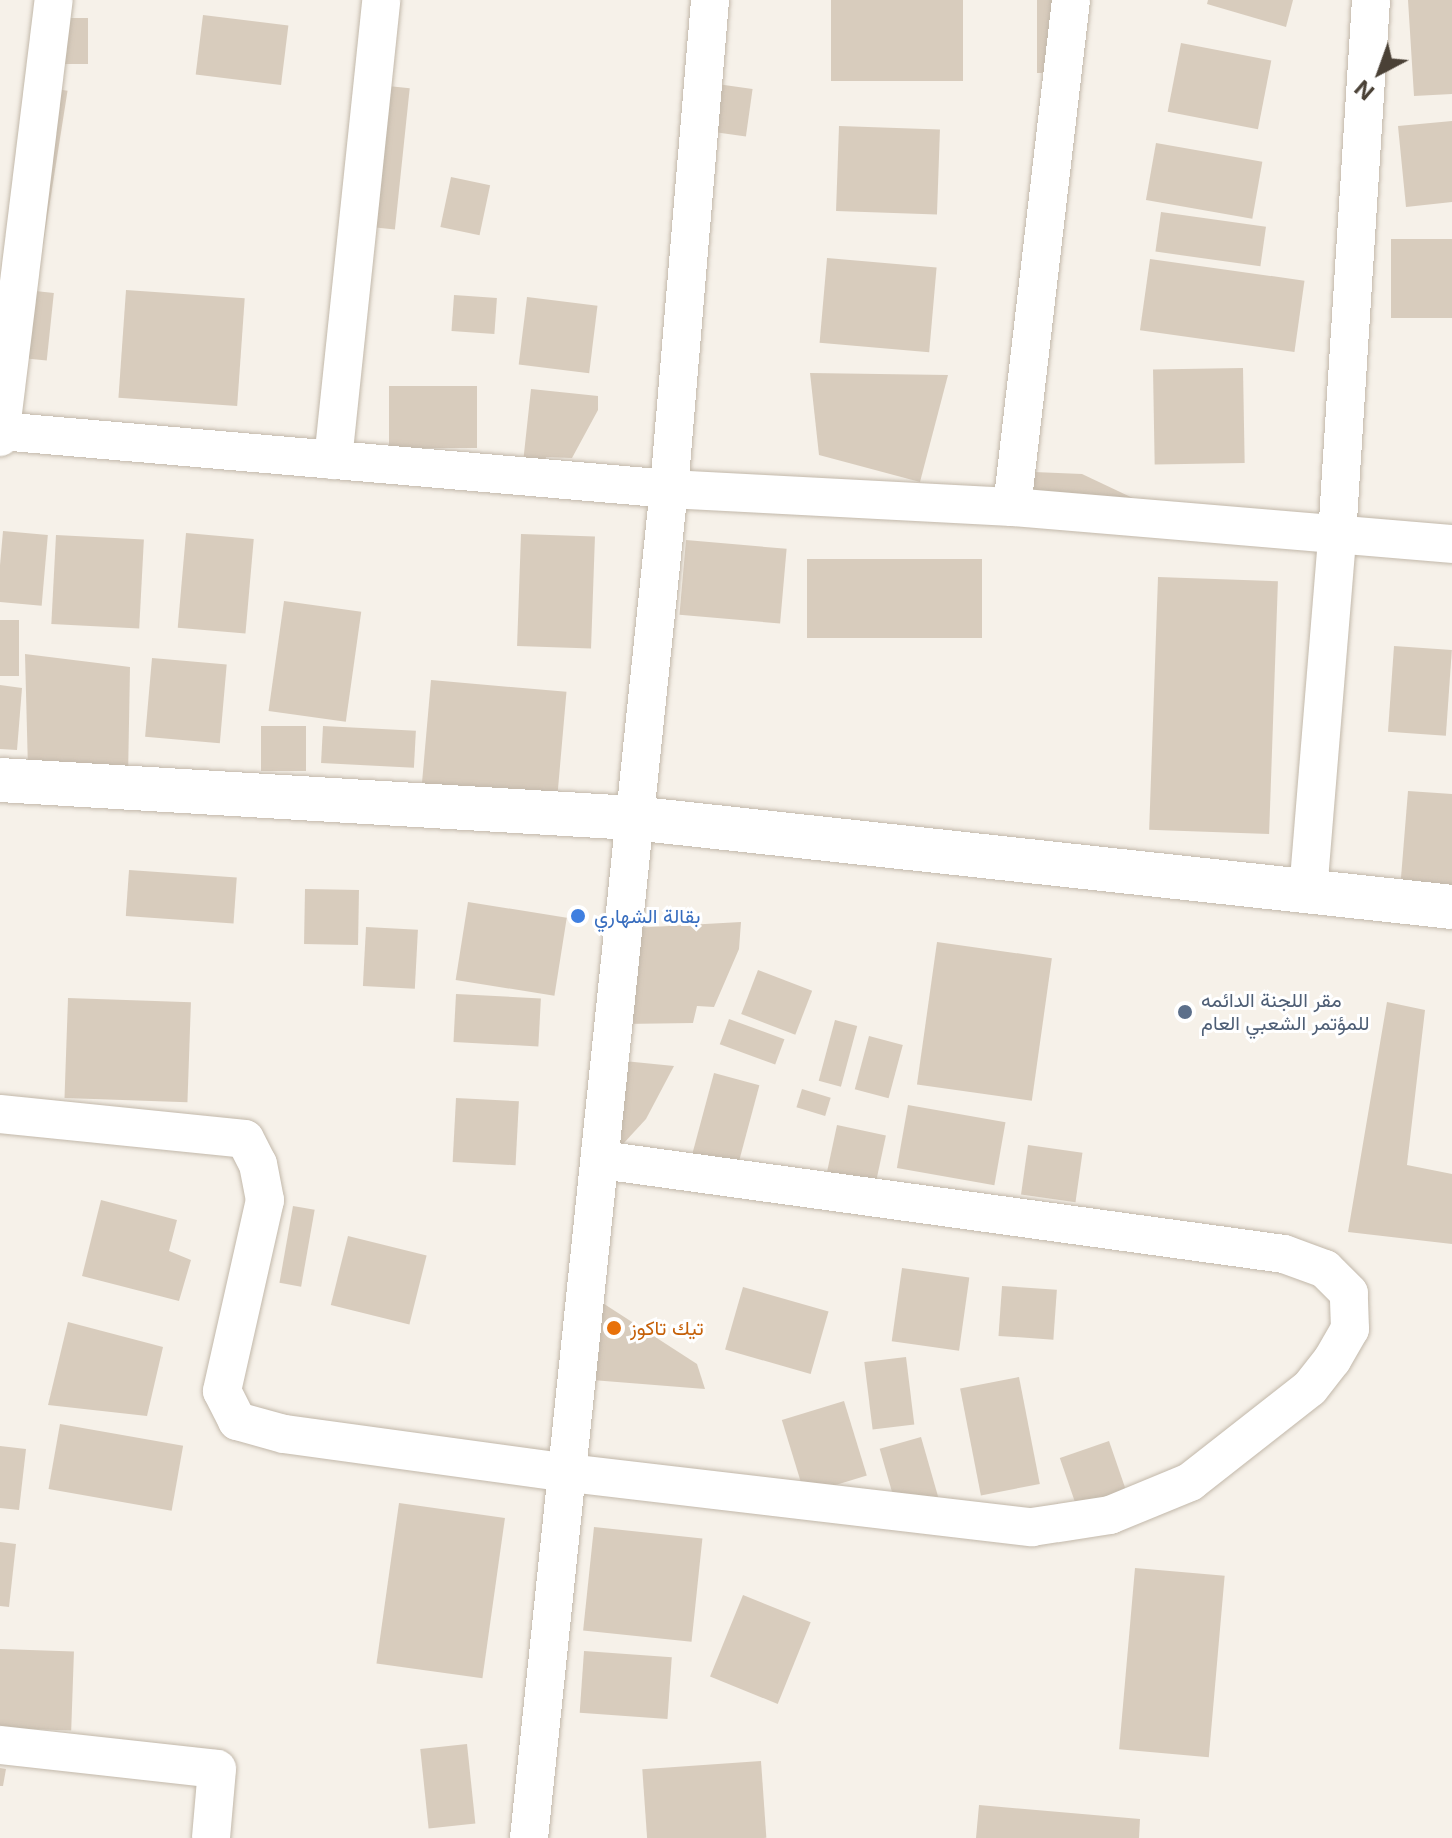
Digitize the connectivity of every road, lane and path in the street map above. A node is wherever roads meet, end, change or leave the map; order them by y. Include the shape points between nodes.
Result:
1 (54, 0) edge
2 (381, 0) edge
3 (710, 0) edge
4 (1071, 0) edge
5 (1371, 0) edge
6 (0, 433) edge
7 (333, 460) junction
8 (669, 489) junction
9 (1012, 507) junction
10 (1337, 536) junction
11 (1452, 544) edge
12 (0, 780) edge
13 (633, 818) junction
14 (1308, 892) junction
15 (1452, 907) edge
16 (0, 1114) edge
17 (601, 1160) junction
18 (569, 1473) junction
19 (0, 1745) edge
20 (211, 1838) edge
21 (529, 1838) edge

1 - 6 street
2 - 7 street
3 - 8 street
4 - 9 street
5 - 10 street
6 - 7 street
7 - 8 street
8 - 9 street
8 - 13 street
9 - 10 street
10 - 11 street
10 - 14 street
12 - 13 street
13 - 14 street
13 - 17 street
14 - 15 street
16 - 18 street via 245,1139 258,1164 265,1200 222,1391 237,1421 284,1434
17 - 18 street
17 - 18 street via 1284,1254 1325,1269 1349,1293 1350,1329 1310,1388 1190,1482 1110,1515 1032,1527
18 - 21 street
19 - 20 street via 217,1769

